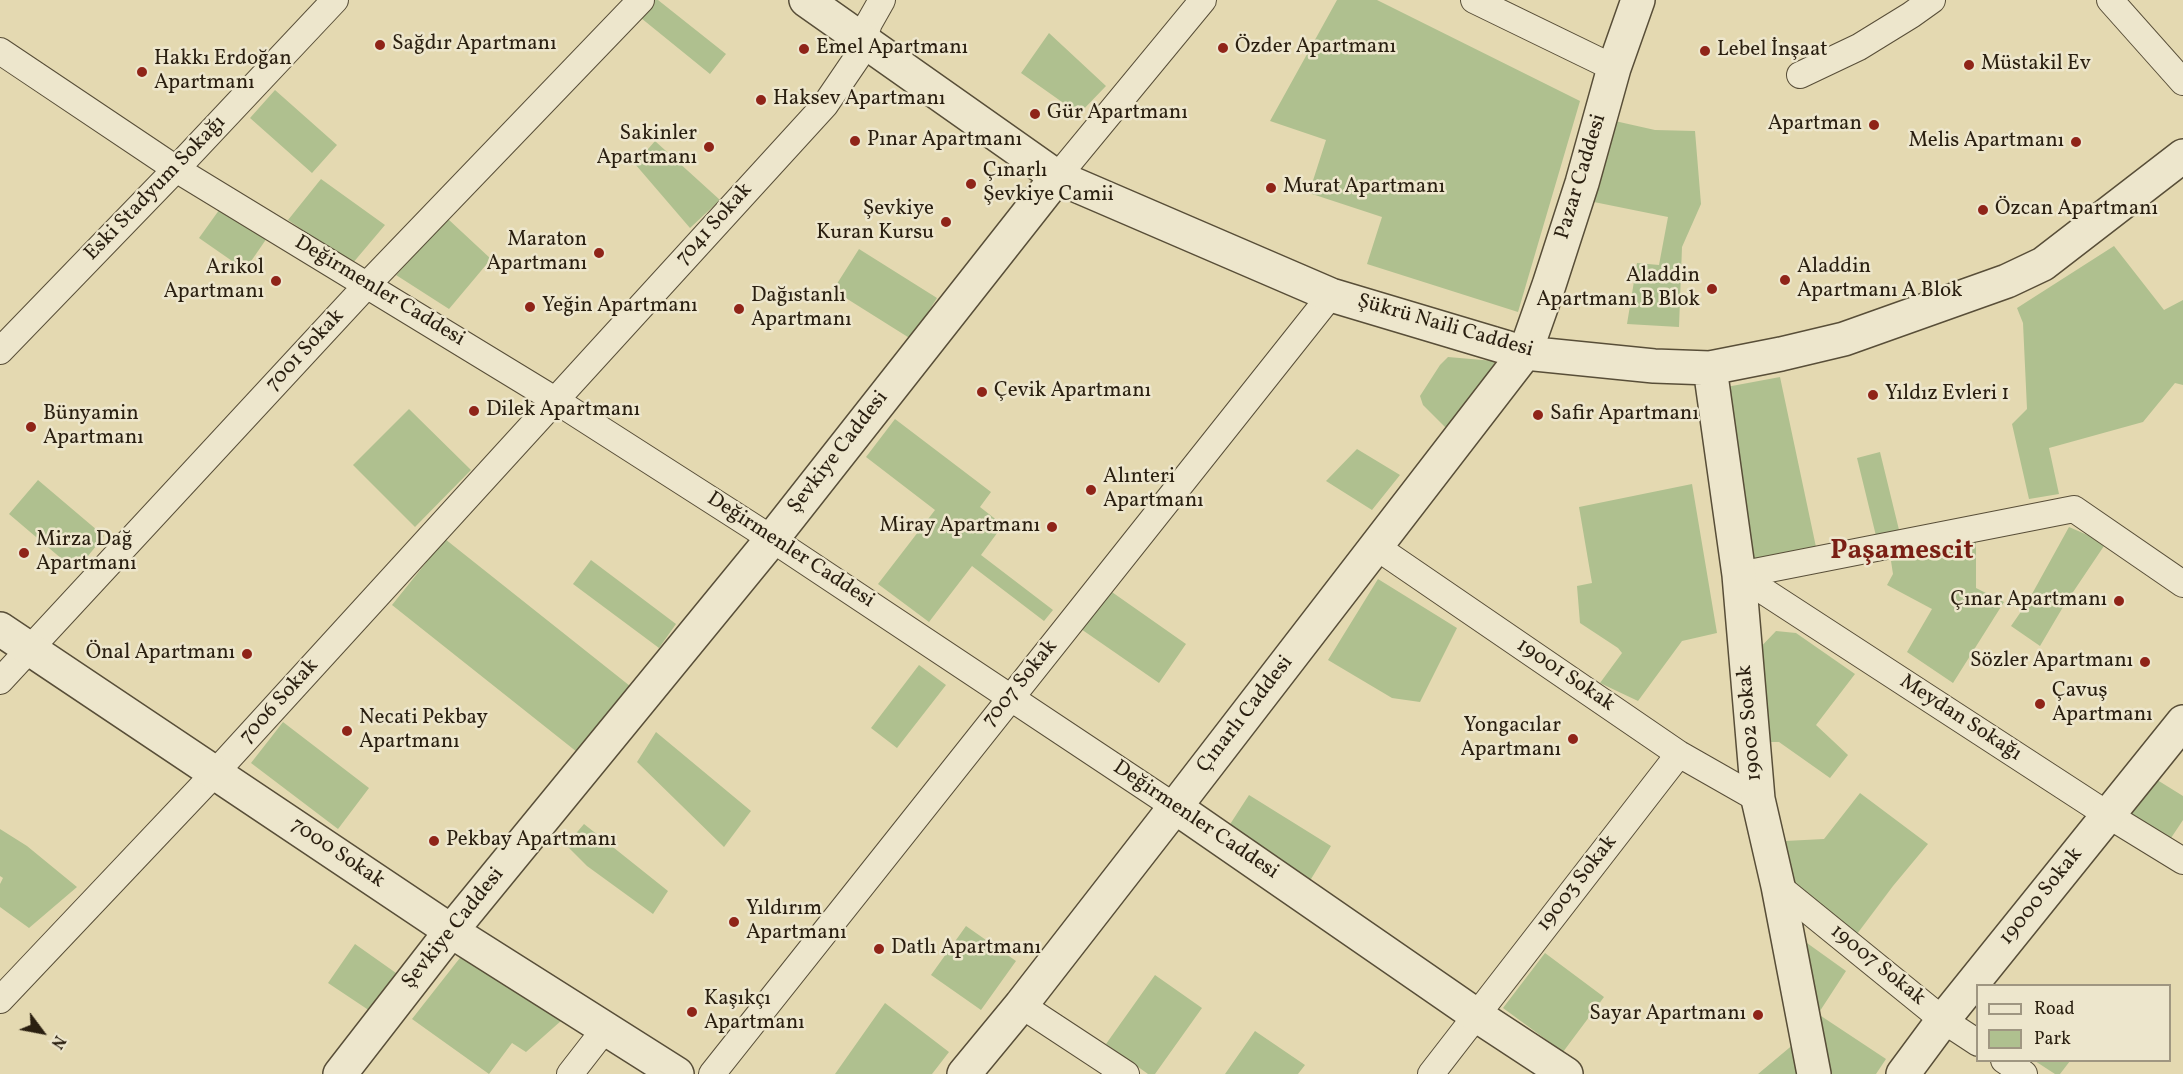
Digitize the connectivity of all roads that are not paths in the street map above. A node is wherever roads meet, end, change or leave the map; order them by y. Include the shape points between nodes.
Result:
1 (335, 0) edge
2 (641, 0) edge
3 (806, 0) edge
4 (882, 0) edge
5 (1203, 0) edge
6 (1474, 0) edge
7 (1638, 0) edge
8 (1932, 0) edge
9 (2110, 0) edge
10 (863, 41) junction
11 (0, 51) edge
12 (1614, 68) junction
13 (1800, 75) dead end
14 (2183, 82) edge
15 (2183, 156) edge
16 (176, 169) junction
17 (1057, 177) junction
18 (368, 285) junction
19 (1331, 295) junction
20 (0, 351) edge
21 (1525, 353) junction
22 (1710, 368) junction
23 (555, 400) junction
24 (772, 538) junction
25 (1375, 546) junction
26 (1739, 575) junction
27 (2183, 584) edge
28 (0, 629) edge
29 (28, 650) junction
30 (0, 681) edge
31 (1011, 697) junction
32 (2183, 722) edge
33 (1679, 754) junction
34 (215, 772) junction
35 (1758, 799) junction
36 (1175, 807) junction
37 (2108, 815) junction
38 (2183, 861) edge
39 (1778, 886) junction
40 (451, 931) junction
41 (0, 1000) edge
42 (1021, 1005) junction
43 (1476, 1015) junction
44 (1943, 1020) junction
45 (605, 1029) junction
46 (1976, 1042) edge
47 (2007, 1062) edge
48 (340, 1074) edge
49 (570, 1074) edge
50 (677, 1074) edge
51 (712, 1074) edge
52 (964, 1074) edge
53 (1126, 1074) edge
54 (1431, 1074) edge
55 (1566, 1074) edge
56 (1814, 1074) edge
57 (1903, 1074) edge
58 (2024, 1074) edge

1 - 16 lane, Eski Stadyum Sokağı
2 - 18 lane, 7001 Sokak
3 - 10 street, Şükrü Naili Caddesi
4 - 10 lane, 7041 Sokak
5 - 17 lane, Şevkiye Caddesi
6 - 12 lane
7 - 12 street, Pazar Caddesi
8 - 13 lane via 1859,47
9 - 14 lane
10 - 17 street, Şükrü Naili Caddesi
10 - 23 lane, 7041 Sokak via 847,76 825,105
11 - 16 lane, Değirmenler Caddesi
12 - 21 street, Pazar Caddesi via 1582,183
15 - 22 street, Şükrü Naili Caddesi via 2043,264 2007,281 1844,339
16 - 18 lane, Değirmenler Caddesi
16 - 20 lane, Eski Stadyum Sokağı
17 - 19 street, Şükrü Naili Caddesi
17 - 24 street, Şevkiye Caddesi
18 - 23 lane, Değirmenler Caddesi
18 - 29 lane, 7001 Sokak
19 - 21 street, Şükrü Naili Caddesi
19 - 31 lane, 7007 Sokak
21 - 22 street, Şükrü Naili Caddesi
21 - 25 street, Çınarlı Caddesi
22 - 26 street, 19002 Sokak
23 - 24 lane, Değirmenler Caddesi
23 - 34 lane, 7006 Sokak
24 - 31 lane, Değirmenler Caddesi
24 - 40 street, Şevkiye Caddesi
25 - 33 lane, 19001 Sokak
25 - 36 street, Çınarlı Caddesi
26 - 27 lane via 2074,508
26 - 35 street, 19002 Sokak
26 - 37 lane, Meydan Sokağı
28 - 29 street, 7000 Sokak
29 - 30 lane, 7001 Sokak
29 - 34 street, 7000 Sokak
31 - 36 lane, Değirmenler Caddesi
31 - 51 lane, 7007 Sokak
32 - 37 street, 19000 Sokak
33 - 35 lane, 19001 Sokak
33 - 43 lane, 19003 Sokak
34 - 40 street, 7000 Sokak
34 - 41 lane, 7006 Sokak
35 - 39 street, 19002 Sokak
36 - 42 street, Çınarlı Caddesi
36 - 43 street, Değirmenler Caddesi
37 - 38 lane, Meydan Sokağı
37 - 44 street, 19000 Sokak
39 - 44 lane, 19007 Sokak
39 - 56 street, 19002 Sokak
40 - 45 street, 7000 Sokak
40 - 48 street, Şevkiye Caddesi
42 - 52 street, Çınarlı Caddesi
42 - 53 lane
43 - 54 lane, 19003 Sokak
43 - 55 street, Değirmenler Caddesi
44 - 46 lane, 19007 Sokak
44 - 57 street, 19000 Sokak
45 - 49 lane
45 - 50 street, 7000 Sokak
47 - 58 lane

